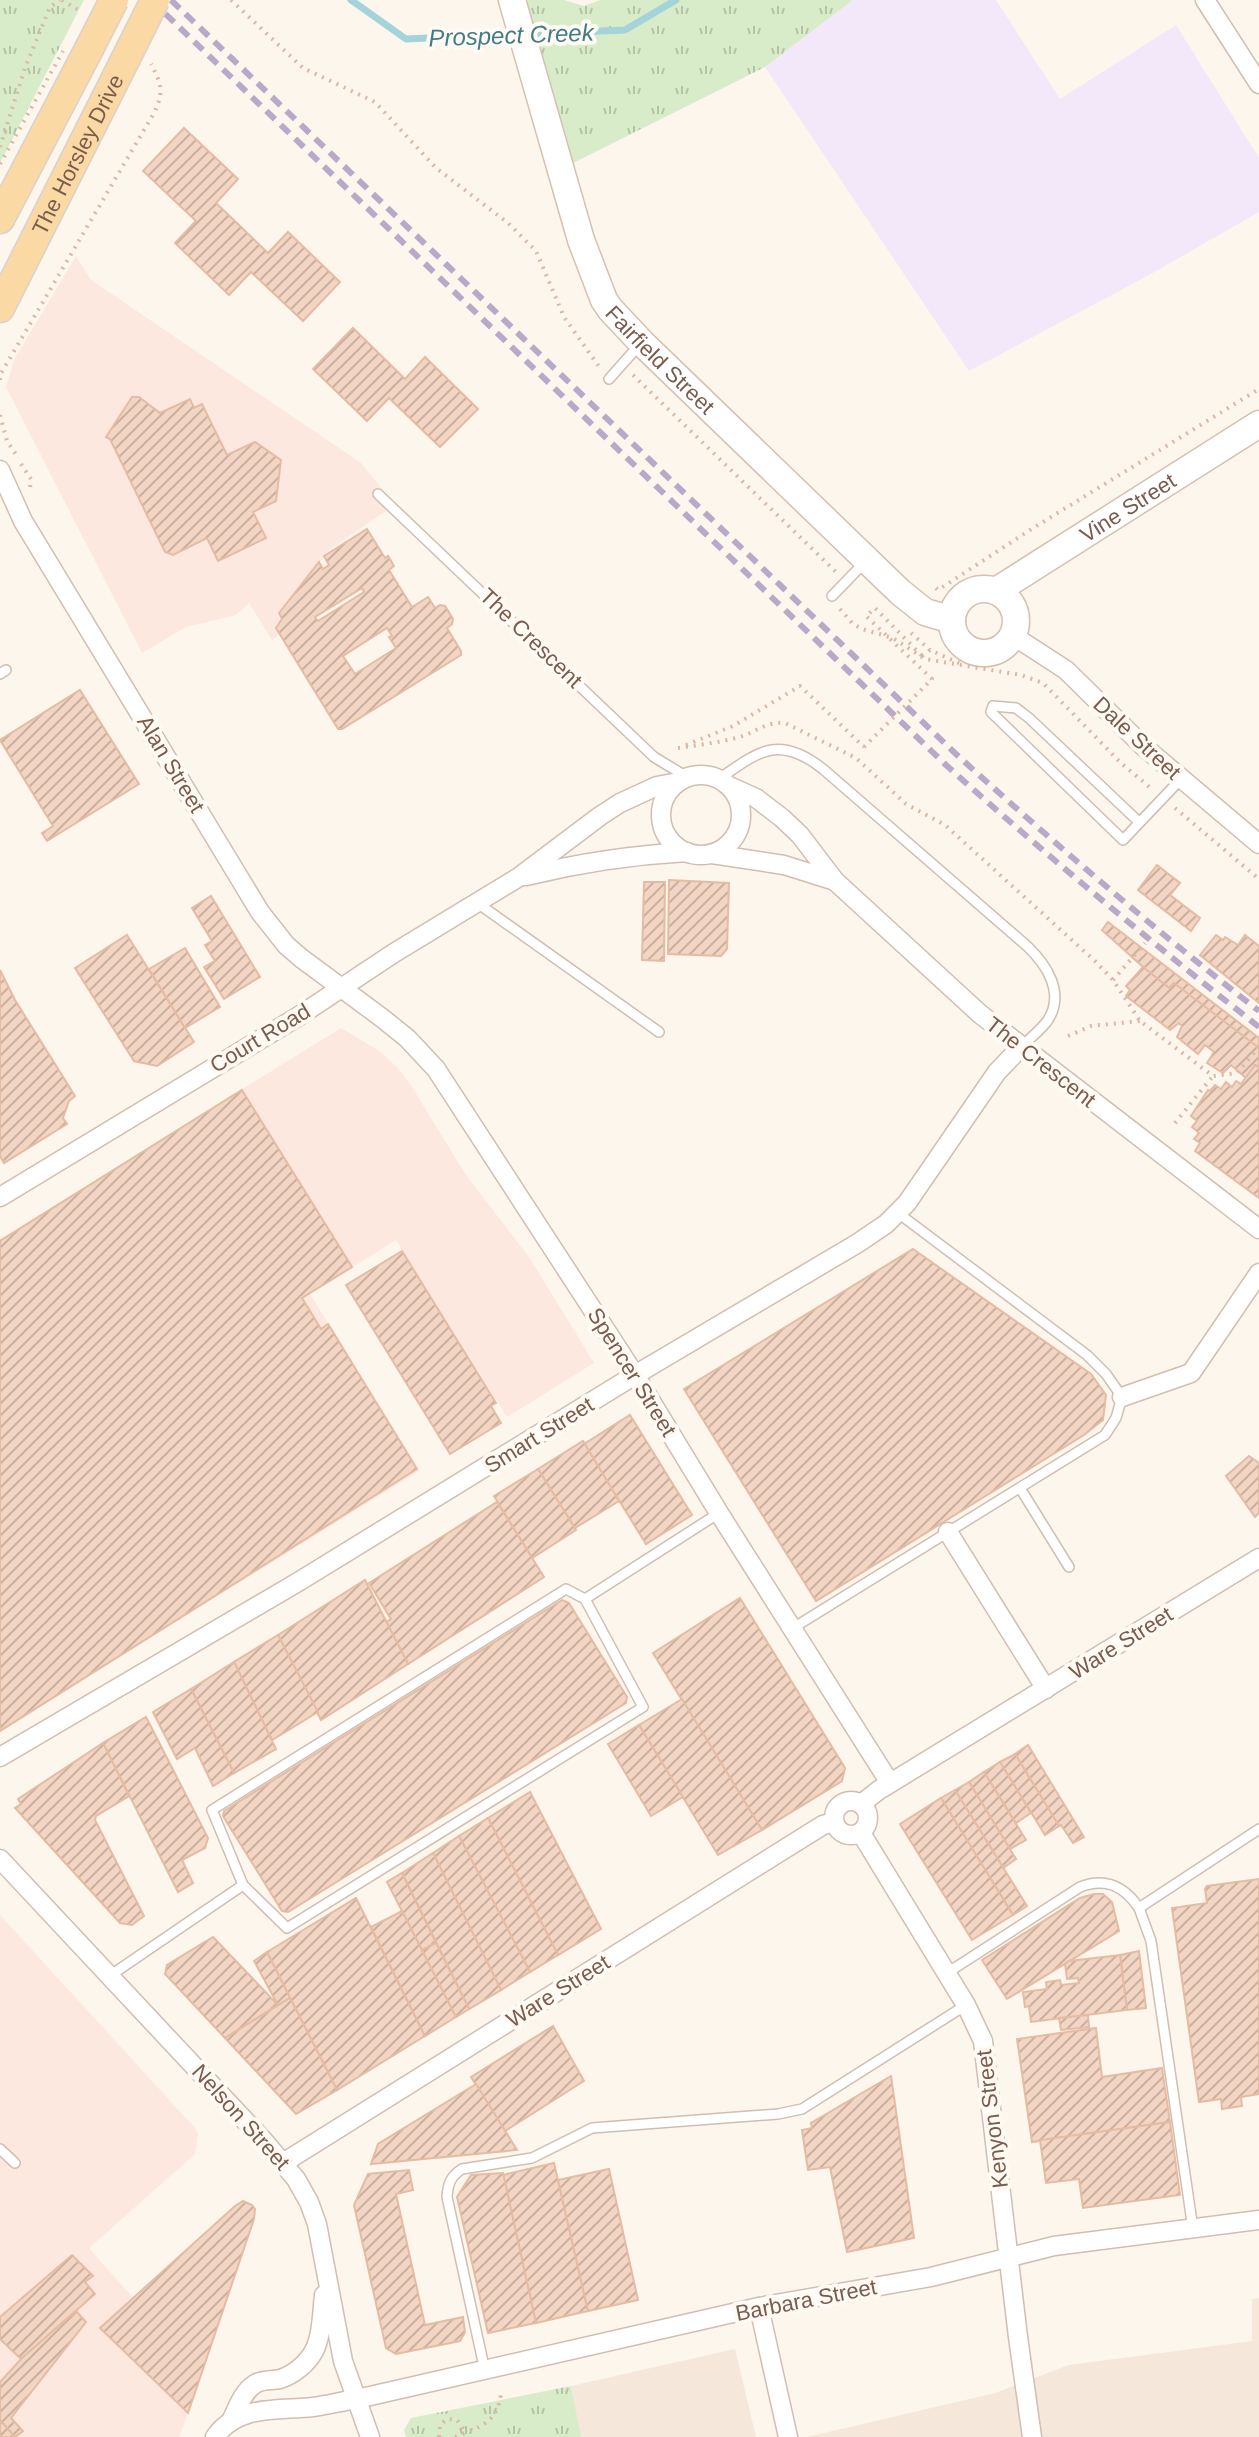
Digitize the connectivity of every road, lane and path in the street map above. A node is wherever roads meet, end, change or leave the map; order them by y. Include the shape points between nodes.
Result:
1 (60, 0) edge
2 (114, 0) edge
3 (155, 0) edge
4 (231, 0) edge
5 (512, 0) edge
6 (1205, 0) edge
7 (79, 45) junction
8 (142, 56) dead end
9 (1259, 84) edge
10 (0, 147) edge
11 (0, 164) edge
12 (0, 219) edge
13 (0, 308) edge
14 (642, 343) junction
15 (622, 365) junction
16 (609, 379) joint
17 (0, 380) edge
18 (1259, 389) edge
19 (1259, 424) edge
20 (0, 470) edge
21 (378, 494) dead end
22 (0, 505) edge
23 (23, 521) junction
24 (867, 559) junction
25 (847, 582) junction
26 (928, 582) dead end
27 (996, 591) junction
28 (832, 596) dead end
29 (952, 620) junction
30 (1012, 635) junction
31 (967, 667) dead end
32 (678, 748) junction
33 (669, 751) dead end
34 (1181, 779) junction
35 (682, 780) junction
36 (724, 782) junction
37 (1139, 822) junction
38 (1259, 844) edge
39 (687, 852) junction
40 (712, 854) junction
41 (519, 877) junction
42 (835, 881) junction
43 (476, 902) junction
44 (1145, 943) dead end
45 (1113, 980) junction
46 (342, 988) junction
47 (1140, 1021) junction
48 (659, 1032) dead end
49 (1068, 1036) dead end
50 (1021, 1047) junction
51 (1259, 1047) edge
52 (1253, 1054) junction
53 (1259, 1058) edge
54 (1213, 1076) junction
55 (1175, 1123) dead end
56 (0, 1197) edge
57 (898, 1213) junction
58 (1259, 1229) edge
59 (1259, 1273) edge
60 (635, 1375) junction
61 (1122, 1397) junction
62 (1020, 1488) junction
63 (719, 1513) junction
64 (948, 1532) junction
65 (1259, 1558) edge
66 (1069, 1567) dead end
67 (585, 1599) junction
68 (793, 1628) junction
69 (1046, 1689) junction
70 (0, 1757) edge
71 (890, 1783) junction
72 (861, 1804) junction
73 (834, 1822) junction
74 (1259, 1829) edge
75 (861, 1833) junction
76 (0, 1859) edge
77 (243, 1885) junction
78 (1139, 1908) junction
79 (947, 1973) junction
80 (111, 1975) junction
81 (966, 2005) junction
82 (0, 2149) edge
83 (15, 2163) dead end
84 (283, 2163) junction
85 (1259, 2220) edge
86 (1193, 2229) junction
87 (1009, 2258) junction
88 (326, 2279) junction
89 (759, 2307) junction
90 (485, 2371) junction
91 (501, 2394) dead end
92 (357, 2399) junction
93 (231, 2421) junction
94 (466, 2433) junction
95 (215, 2437) edge
96 (370, 2437) edge
97 (439, 2437) edge
98 (455, 2437) edge
99 (788, 2437) edge
100 (1032, 2437) edge

1 - 10 path via 46,15
2 - 7 main road, The Horsley Drive, bridge
3 - 13 main road, The Horsley Drive, bridge
4 - 16 path via 303,68 375,102 436,168 536,251 564,317
5 - 14 main road, Fairfield Street via 600,292
6 - 9 street
7 - 11 path, bridge
7 - 12 main road, The Horsley Drive
8 - 17 path via 161,85 161,98
14 - 15 lane
14 - 24 main road, Fairfield Street
15 - 16 lane
15 - 25 path
18 - 26 path via 938,590
19 - 27 main road, Vine Street
20 - 23 street, Alan Street
21 - 35 lane, The Crescent
22 - 23 street, Alan Street
23 - 46 street, Alan Street via 260,912 286,945
24 - 25 lane
24 - 29 main road, Fairfield Street via 925,612
25 - 28 lane
27 - 29 main road via 966,594
27 - 30 main road via 1013,610
29 - 30 main road via 958,640 976,651 996,650
30 - 34 street, Dale Street via 1066,670
31 - 32 path, bridge via 930,650 922,656 875,608 866,616 932,679 864,747 800,686 733,726
32 - 33 path
32 - 45 path via 738,738 779,722 856,758 906,804 945,825
34 - 37 lane
34 - 38 street, Dale Street
35 - 36 street via 697,775
35 - 39 street via 669,791 661,814 668,837
35 - 41 street, Court Road via 620,803
36 - 40 street via 741,807 738,831
36 - 42 street via 782,818
36 - 50 lane via 765,750 787,749 812,760 1032,951 1050,975 1055,1000 1046,1023
37 - 37 lane via 1123,840 991,712 993,706 1016,708 1029,718
39 - 40 street
39 - 41 street, Court Road via 593,861
40 - 42 street via 784,865
41 - 43 street, Court Road
42 - 50 street, The Crescent
43 - 46 street, Court Road
43 - 48 lane
44 - 45 path
45 - 47 path
46 - 56 street, Court Road
46 - 60 street, Spencer Street via 407,1038 436,1069
47 - 49 path via 1091,1026
47 - 54 path
50 - 57 street, Smart Street via 997,1072
50 - 58 street, The Crescent
51 - 52 path
52 - 53 path
52 - 54 path via 1237,1073
54 - 55 path
57 - 60 street, Smart Street via 858,1243
57 - 61 lane via 1087,1355
59 - 61 street via 1191,1373
60 - 63 street, Spencer Street
60 - 70 street, Smart Street
61 - 62 lane via 1105,1435
62 - 64 lane
62 - 66 lane
63 - 67 lane
63 - 68 street, Spencer Street
64 - 68 lane
64 - 69 street
65 - 69 street, Ware Street
67 - 77 lane via 566,1589 212,1810
67 - 77 lane via 643,1707 287,1928
68 - 71 street, Spencer Street
69 - 71 street, Ware Street
71 - 72 street, Ware Street
72 - 73 street via 840,1805
72 - 75 street via 869,1817
73 - 75 street via 843,1833
73 - 84 street, Ware Street
74 - 78 lane
75 - 79 street, Kenyon Street
76 - 80 street, Nelson Street
77 - 80 lane
78 - 79 lane via 1117,1886 1087,1884
78 - 86 lane via 1151,1941
79 - 81 street, Kenyon Street
80 - 84 street, Nelson Street
81 - 87 street, Kenyon Street via 983,2041
81 - 90 lane via 802,2109 592,2128 532,2158 455,2173 447,2197
82 - 83 lane
84 - 88 street, Nelson Street via 309,2202
85 - 86 street, Barbara Street
86 - 87 street, Barbara Street via 1054,2246
87 - 89 street, Barbara Street
87 - 100 street, Kenyon Street
88 - 92 street, Nelson Street via 343,2361
88 - 93 street via 314,2352 291,2374 254,2384
89 - 90 street, Barbara Street
89 - 99 street
90 - 92 street, Barbara Street
91 - 94 path via 492,2418
92 - 93 street, Barbara Street via 259,2411
92 - 96 street, Nelson Street
93 - 95 street
94 - 97 path via 457,2420 447,2419
94 - 98 path

